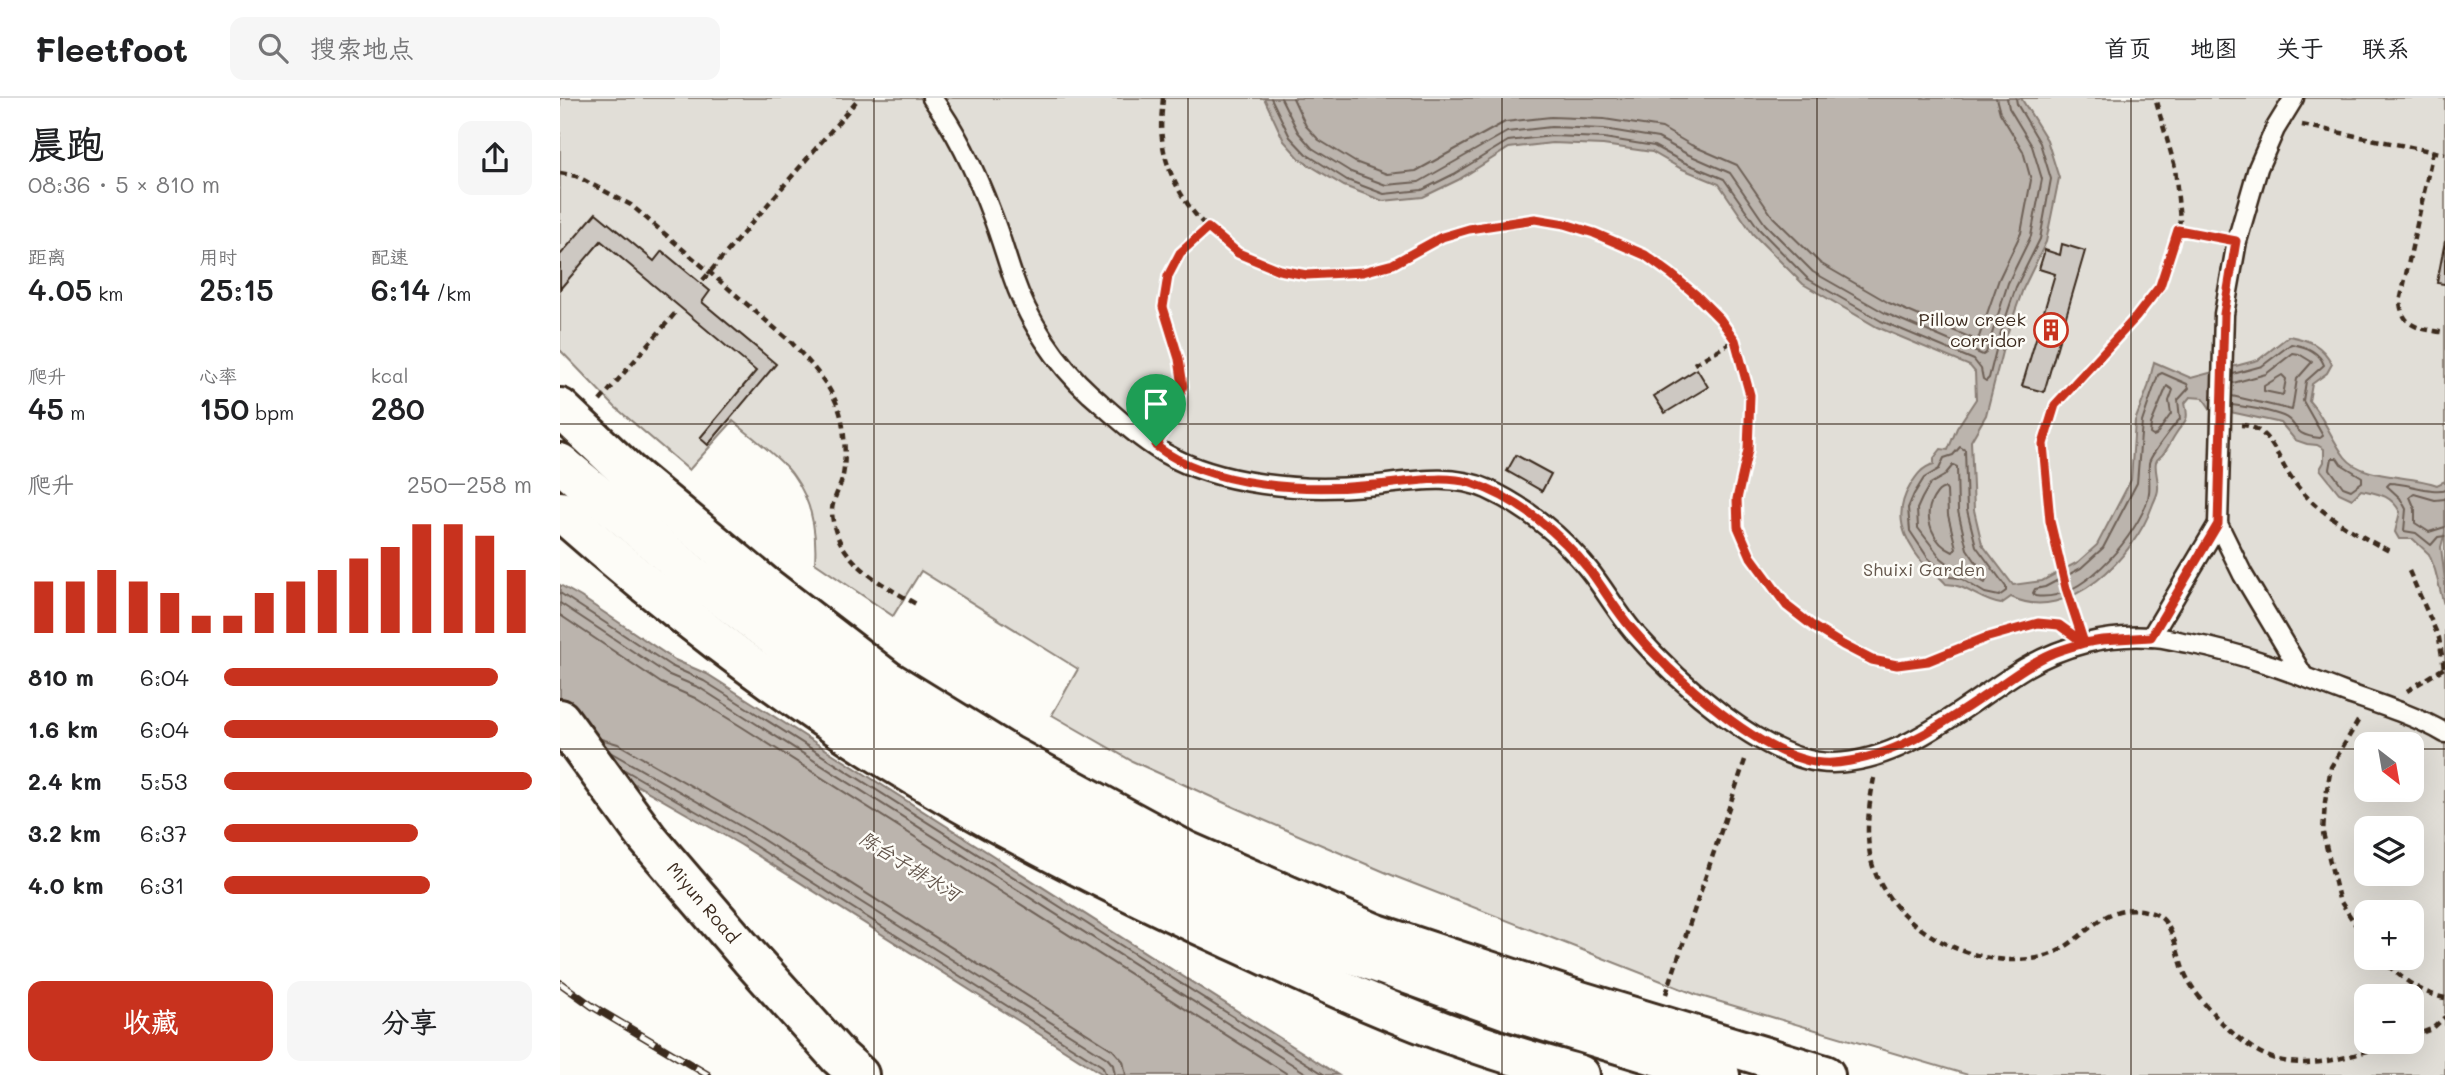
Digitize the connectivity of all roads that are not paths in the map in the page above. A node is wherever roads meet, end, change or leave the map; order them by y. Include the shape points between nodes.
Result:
1 (932, 98) edge
2 (2294, 98) edge
3 (569, 418) edge
4 (560, 463) edge
5 (560, 488) edge
6 (560, 511) edge
7 (2218, 524) junction
8 (2151, 637) junction
9 (2304, 677) junction
10 (560, 719) edge
11 (2445, 733) edge
12 (859, 1075) edge
13 (1580, 1075) edge
14 (1669, 1075) edge
15 (1720, 1075) edge
16 (1825, 1075) edge

1 - 8 lane via 978,181 1029,314 1052,352 1124,424 1164,453 1239,481 1317,488 1444,480 1487,489 1543,523 1566,543 1631,628 1686,683 1753,736 1802,760 1849,761 1899,748 2054,652 2102,640
2 - 7 lane via 2258,168 2236,241 2224,314
3 - 16 main road via 765,586 887,681 1009,755 1186,851 1374,933
4 - 15 main road via 693,575 830,679 991,782 1190,885 1341,950 1507,1010
5 - 14 main road via 696,600 833,700 987,797 1123,870 1319,959 1479,1017
6 - 13 main road via 698,624 818,713 994,822 1142,899 1360,999 1467,1041
7 - 8 lane
7 - 9 lane
8 - 9 lane via 2210,648
9 - 11 lane
10 - 12 main road, Miyun Road via 648,839

